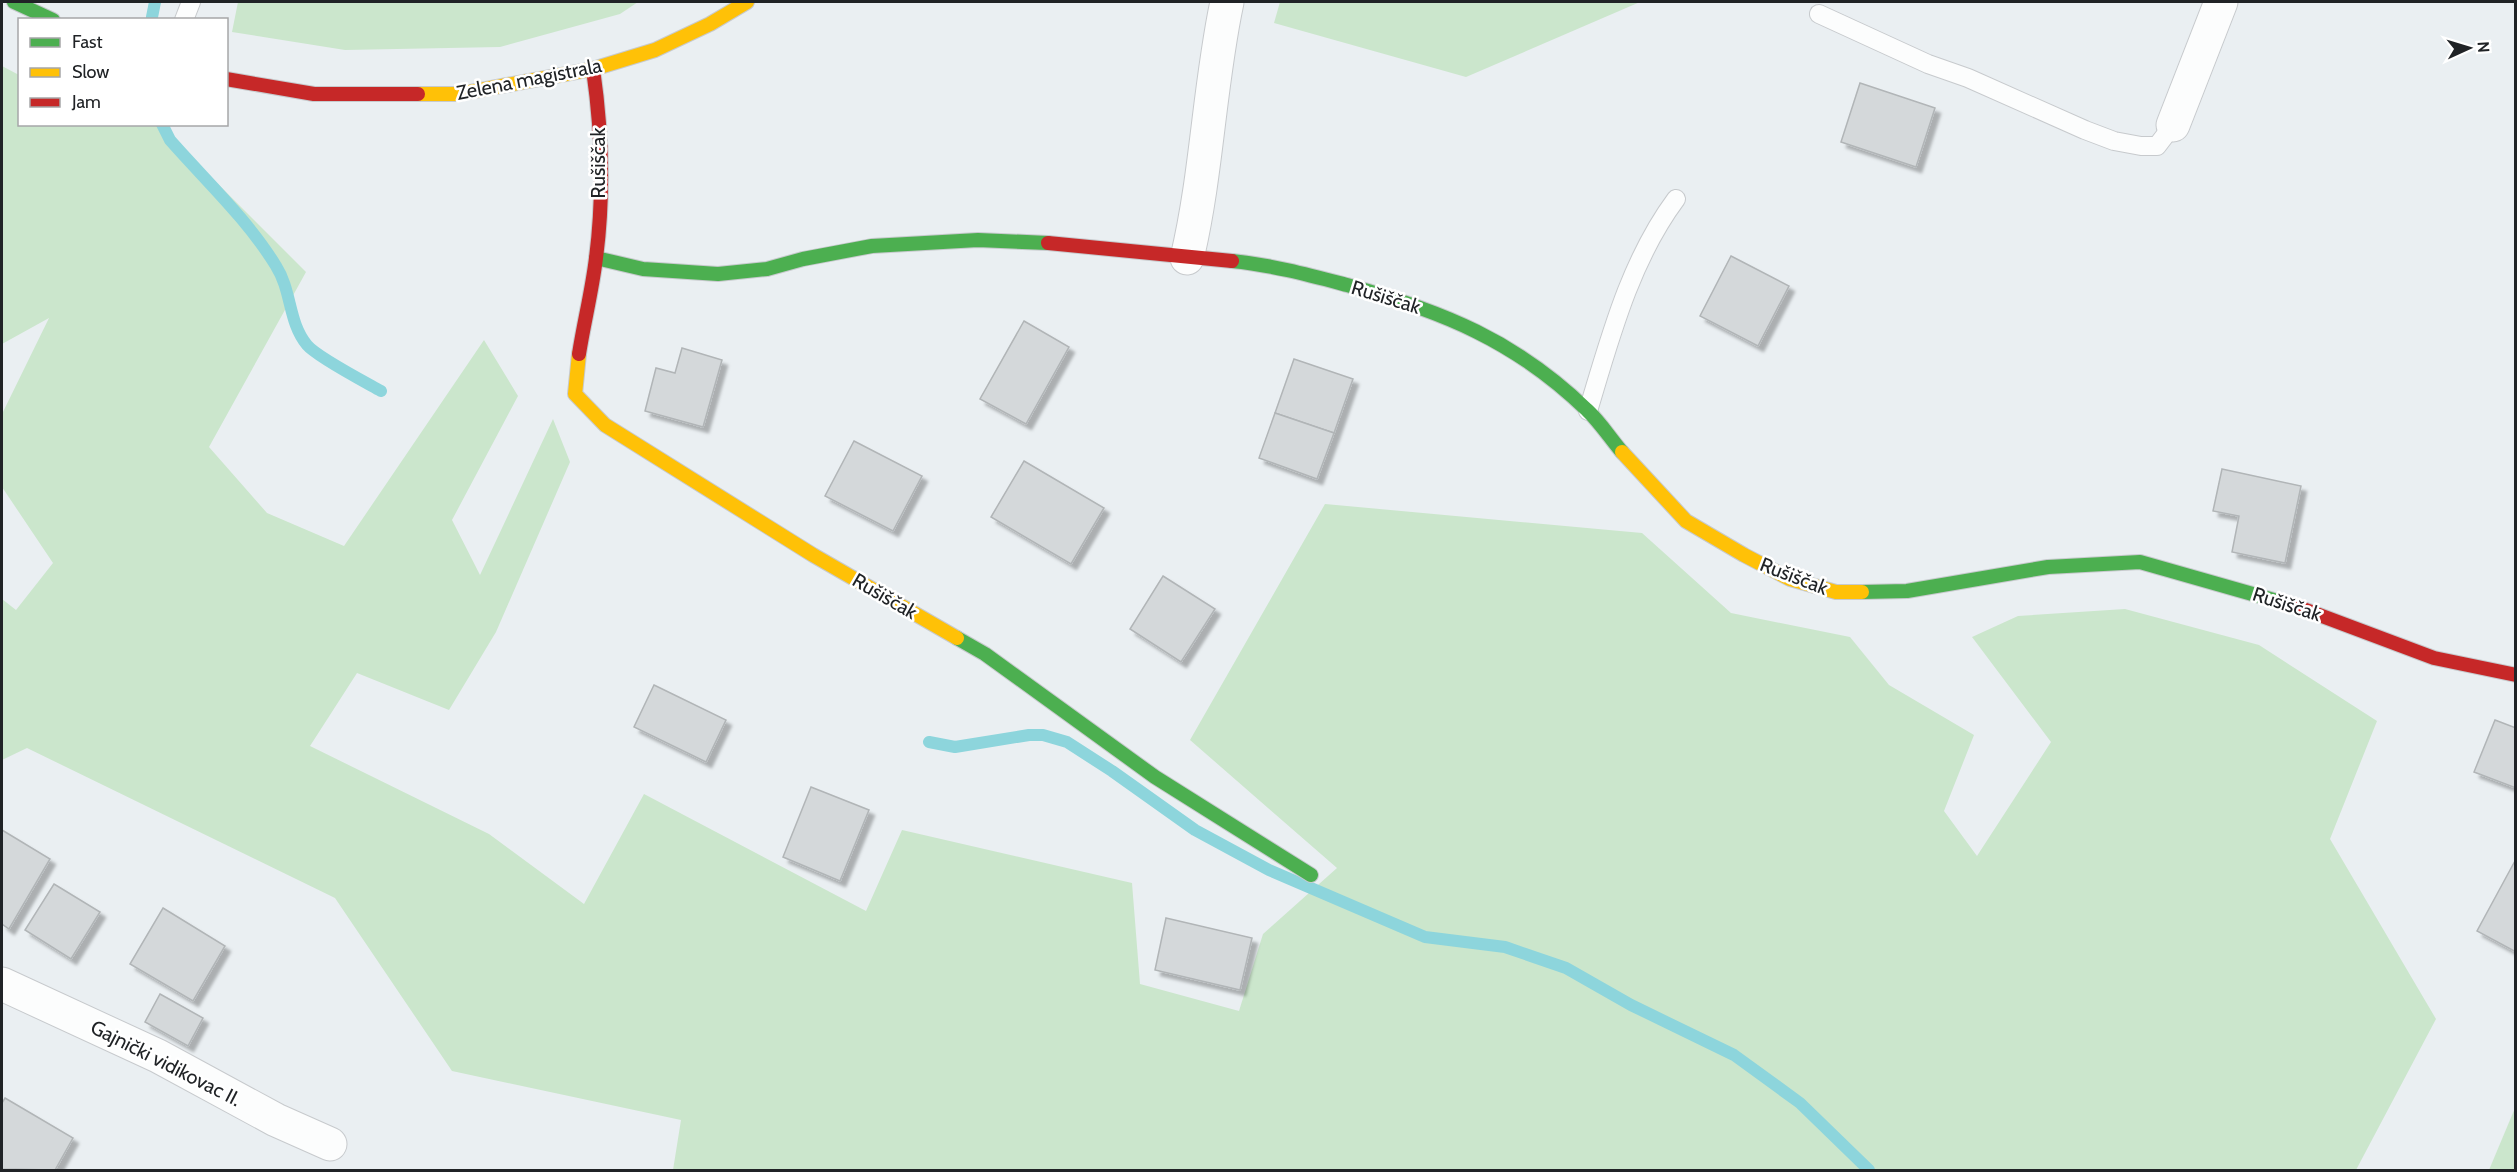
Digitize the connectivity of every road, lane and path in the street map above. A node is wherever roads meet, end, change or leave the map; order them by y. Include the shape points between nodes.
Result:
1 (14, 2) edge
2 (191, 2) edge
3 (747, 2) edge
4 (1227, 2) edge
5 (2221, 2) edge
6 (1819, 14) dead end
7 (49, 18) edge
8 (185, 18) edge
9 (593, 69) junction
10 (228, 79) edge
11 (2173, 125) joint
12 (1676, 199) dead end
13 (596, 258) junction
14 (1187, 258) junction
15 (1588, 411) junction
16 (2516, 675) edge
17 (1311, 875) dead end
18 (2, 984) edge
19 (330, 1144) dead end

1 - 7 street
2 - 8 lane
3 - 9 street, Zelena magistrala via 655,50
4 - 14 street via 1216,52 1201,185
5 - 11 street
6 - 11 lane via 2114,141 2157,146
9 - 10 street, Zelena magistrala via 459,94 314,94
9 - 13 street, Rušiščak via 598,95 600,164
12 - 15 lane via 1657,225 1631,280
13 - 14 street, Rušiščak via 643,269 718,274 767,269 872,246 978,240
13 - 17 street, Rušiščak via 575,394 605,425 813,555 985,654 1155,777
14 - 15 street, Rušiščak via 1271,265 1391,297 1454,319 1510,348
15 - 16 street, Rušiščak via 1641,475 1686,521 1790,579 1836,592 1907,591 2048,567 2140,562 2283,601 2434,658
18 - 19 street, Gajnički vidikovac II. via 158,1056 276,1120

